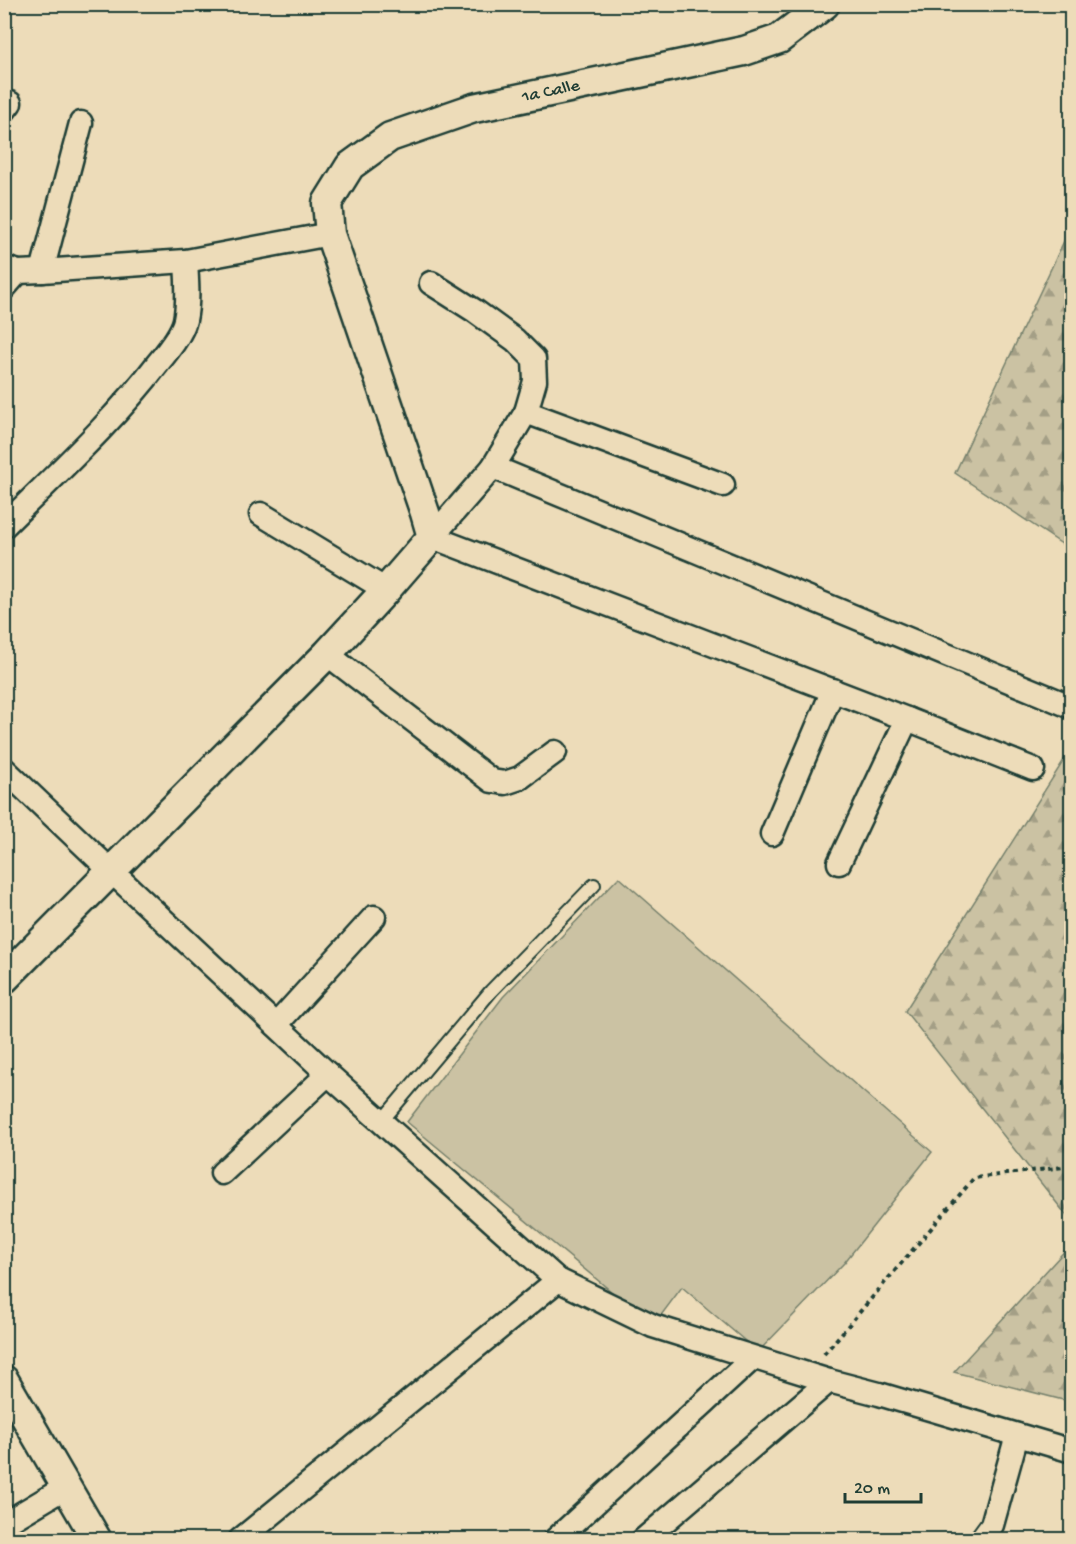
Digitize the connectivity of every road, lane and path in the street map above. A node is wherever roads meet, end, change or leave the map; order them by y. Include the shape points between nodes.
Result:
1 (825, 4) edge
2 (81, 123) dead end
3 (330, 234) junction
4 (186, 261) junction
5 (42, 271) junction
6 (9, 276) edge
7 (431, 283) dead end
8 (526, 412) junction
9 (493, 467) junction
10 (723, 485) dead end
11 (261, 514) dead end
12 (4, 526) edge
13 (432, 537) junction
14 (386, 590) junction
15 (327, 654) junction
16 (833, 690) junction
17 (1071, 707) edge
18 (907, 719) junction
19 (555, 752) dead end
20 (4, 769) edge
21 (1033, 769) dead end
22 (772, 834) dead end
23 (839, 863) dead end
24 (111, 871) junction
25 (594, 885) dead end
26 (374, 917) dead end
27 (4, 979) edge
28 (276, 1025) junction
29 (328, 1074) junction
30 (381, 1122) junction
31 (1071, 1166) edge
32 (222, 1173) dead end
33 (558, 1280) junction
34 (753, 1358) junction
35 (806, 1374) junction
36 (4, 1380) edge
37 (829, 1381) junction
38 (1017, 1435) junction
39 (1071, 1451) edge
40 (66, 1487) junction
41 (4, 1524) edge
42 (247, 1537) edge
43 (97, 1539) edge
44 (555, 1539) edge
45 (643, 1539) edge
46 (981, 1539) edge

1 - 3 street, 1a Calle via 779,39 744,51 474,108 390,137 350,166 327,203
2 - 5 street
3 - 4 street
3 - 13 street, 1a Calle
4 - 5 street
4 - 12 street via 185,322 170,347 98,433
5 - 6 street
7 - 8 street via 515,340 534,359 535,381
8 - 9 street
8 - 10 street
9 - 13 street
9 - 17 street
11 - 14 street
13 - 14 street
13 - 16 street
14 - 15 street
15 - 19 street via 492,781 505,783 520,778
15 - 24 street
16 - 18 street
16 - 22 street
18 - 21 street
18 - 23 street
20 - 24 street
24 - 27 street
24 - 28 street
25 - 30 lane via 491,991
26 - 28 street
28 - 29 street
29 - 30 street
29 - 32 street
30 - 33 street
31 - 35 path via 975,1178
33 - 34 street via 653,1326
33 - 42 street
34 - 35 street
34 - 44 street
35 - 37 street
36 - 40 street
37 - 38 street
37 - 45 street
38 - 39 street
38 - 46 street via 992,1525
40 - 41 street
40 - 43 street

